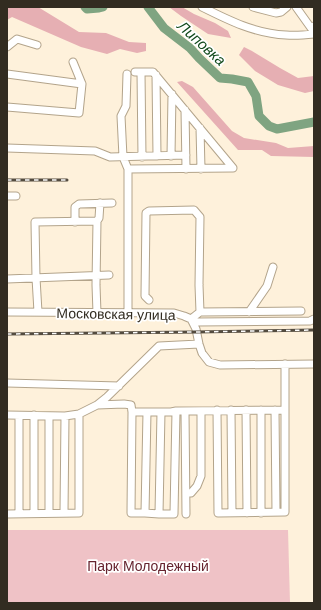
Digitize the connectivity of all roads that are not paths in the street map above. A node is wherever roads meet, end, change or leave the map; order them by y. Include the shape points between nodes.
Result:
1 (202, 7) edge
2 (253, 7) edge
3 (287, 7) edge
4 (296, 7) edge
5 (313, 31) edge
6 (37, 45) dead end
7 (7, 47) edge
8 (73, 62) dead end
9 (7, 74) edge
10 (126, 74) dead end
11 (156, 75) junction
12 (82, 84) junction
13 (172, 94) junction
14 (7, 107) edge
15 (184, 110) junction
16 (200, 128) junction
17 (7, 148) edge
18 (186, 155) junction
19 (157, 156) junction
20 (172, 156) junction
21 (142, 157) junction
22 (123, 158) junction
23 (128, 169) junction
24 (186, 169) junction
25 (201, 169) junction
26 (7, 196) edge
27 (16, 196) dead end
28 (100, 203) junction
29 (112, 203) dead end
30 (97, 221) junction
31 (75, 222) junction
32 (273, 267) dead end
33 (96, 276) junction
34 (109, 276) dead end
35 (36, 278) junction
36 (7, 279) edge
37 (149, 300) dead end
38 (300, 311) dead end
39 (7, 312) edge
40 (38, 312) junction
41 (200, 312) junction
42 (249, 312) junction
43 (128, 313) junction
44 (97, 314) junction
45 (314, 319) edge
46 (191, 320) junction
47 (199, 344) junction
48 (285, 364) junction
49 (314, 364) edge
50 (7, 383) edge
51 (119, 386) junction
52 (97, 405) junction
53 (217, 410) junction
54 (231, 410) junction
55 (246, 410) junction
56 (261, 410) junction
57 (275, 410) junction
58 (284, 410) junction
59 (176, 411) junction
60 (185, 411) junction
61 (201, 411) junction
62 (132, 412) junction
63 (146, 412) junction
64 (161, 412) junction
65 (79, 414) junction
66 (7, 415) edge
67 (34, 415) junction
68 (19, 416) junction
69 (49, 416) junction
70 (65, 416) junction
71 (186, 493) junction
72 (261, 512) junction
73 (276, 512) junction
74 (49, 513) junction
75 (64, 513) junction
76 (232, 513) junction
77 (247, 513) junction
78 (7, 514) edge
79 (19, 514) junction
80 (34, 514) junction
81 (145, 514) junction
82 (159, 514) junction
83 (186, 514) dead end

1 - 5 street via 263,32 286,35
2 - 3 street via 276,13
4 - 5 street
6 - 7 street via 17,39
8 - 12 street
9 - 12 street
10 - 22 street via 126,106 121,116
11 - 13 street
11 - 19 street
11 - 21 street via 153,72 138,72
12 - 14 street via 79,113
13 - 15 street
13 - 20 street
15 - 16 street
15 - 18 street
16 - 25 street
16 - 25 street via 233,168
17 - 22 street via 95,152
18 - 20 street
18 - 24 street
19 - 20 street
19 - 21 street
21 - 22 street
22 - 23 street
23 - 24 street
23 - 43 street
24 - 25 street
26 - 27 street
28 - 29 street
28 - 30 street via 100,218
28 - 31 street via 80,204 75,207
30 - 31 street
30 - 33 street
31 - 35 street via 35,222
32 - 42 street via 267,286
33 - 34 street
33 - 35 street
33 - 44 street
35 - 36 street
35 - 40 street
37 - 41 street via 145,296 146,213 194,210 200,217
38 - 42 street
39 - 40 street, Московская улица
40 - 44 street, Московская улица
41 - 42 street
41 - 46 street
43 - 44 street, Московская улица
43 - 46 street, Московская улица via 174,313
45 - 46 street via 197,322
46 - 47 street, Московская улица
47 - 48 street, Московская улица via 209,362 220,365
47 - 51 street via 159,346
48 - 49 street, Московская улица
48 - 58 street
50 - 51 street
51 - 52 street
52 - 62 street via 131,405
52 - 65 street
53 - 54 street
53 - 61 street
53 - 76 street via 218,513
54 - 55 street
54 - 76 street
55 - 56 street
55 - 77 street
56 - 57 street
56 - 72 street
57 - 58 street
57 - 73 street
58 - 73 street via 285,512
59 - 60 street
59 - 64 street
59 - 82 street via 174,514
60 - 61 street
60 - 71 street
61 - 71 street via 201,476 191,493
62 - 63 street
62 - 81 street via 131,513
63 - 64 street
63 - 81 street
64 - 82 street
65 - 70 street
65 - 75 street via 79,513
66 - 68 street
67 - 68 street
67 - 69 street
67 - 80 street
68 - 79 street
69 - 70 street
69 - 74 street
70 - 75 street
71 - 83 street
72 - 73 street
72 - 77 street
74 - 75 street
74 - 80 street
76 - 77 street
78 - 79 street
79 - 80 street
81 - 82 street

